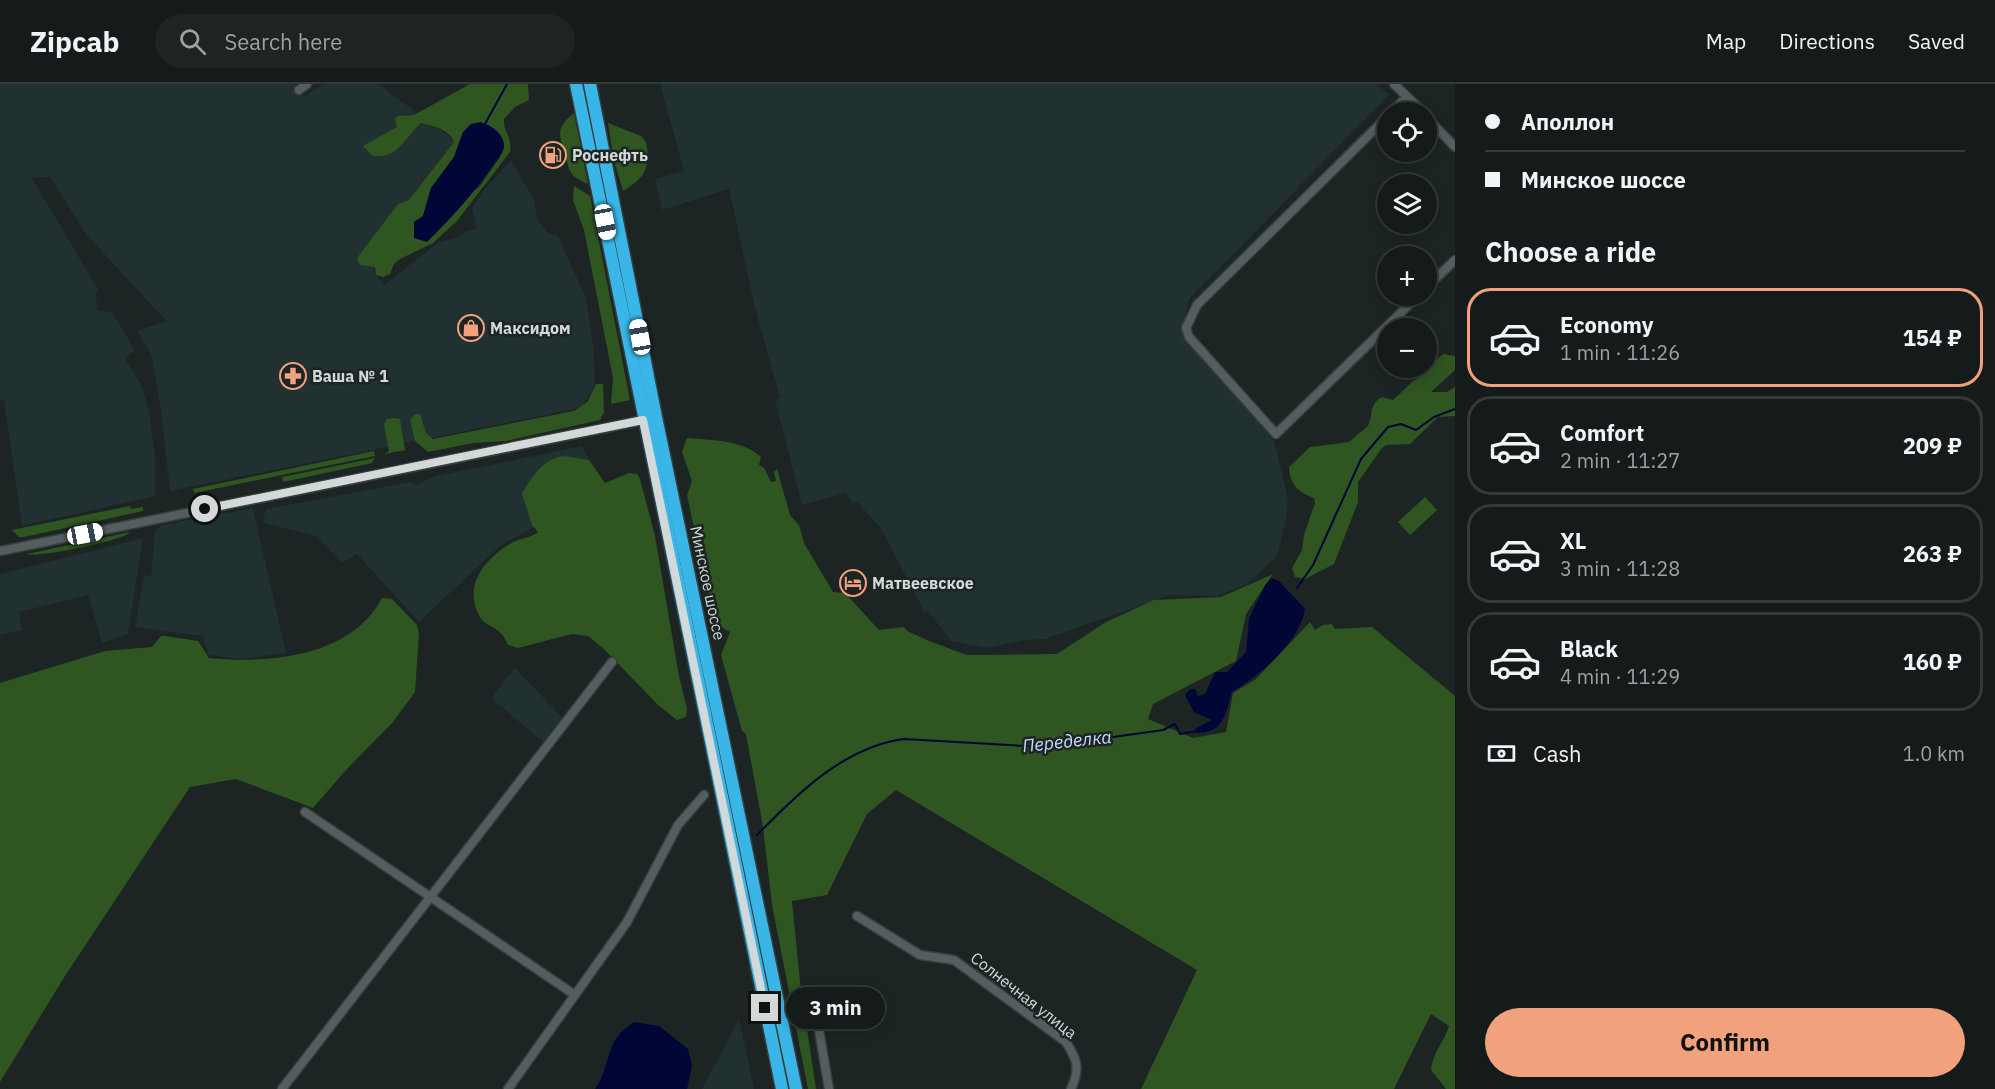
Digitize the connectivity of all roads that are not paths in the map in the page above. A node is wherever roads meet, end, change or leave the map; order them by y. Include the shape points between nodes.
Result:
1 (307, 84) edge
2 (576, 84) edge
3 (590, 84) edge
4 (1394, 84) edge
5 (298, 90) dead end
6 (1407, 97) junction
7 (1402, 102) edge
8 (1412, 102) edge
9 (1377, 127) edge
10 (1437, 128) edge
11 (1455, 147) edge
12 (1455, 260) edge
13 (1437, 277) edge
14 (1408, 306) edge
15 (650, 418) junction
16 (0, 550) edge
17 (612, 662) dead end
18 (704, 795) dead end
19 (305, 812) dead end
20 (431, 898) junction
21 (857, 916) dead end
22 (575, 995) junction
23 (813, 995) dead end
24 (282, 1089) edge
25 (508, 1089) edge
26 (782, 1089) edge
27 (796, 1089) edge
28 (829, 1089) edge
29 (1071, 1089) edge

1 - 5 street
2 - 15 highway, Минское шоссе
3 - 15 highway, Минское шоссе
4 - 6 street
6 - 7 street
6 - 8 street
9 - 14 street via 1197,305 1186,328 1189,337 1276,434
10 - 11 street
12 - 13 street
15 - 16 street
15 - 26 highway, Минское шоссе
15 - 27 highway, Минское шоссе
17 - 20 street
18 - 22 street via 678,825 637,907
19 - 20 street
20 - 22 street
20 - 24 street
21 - 29 street, Солнечная улица via 920,955 954,960 1066,1042 1079,1072
22 - 25 street
23 - 28 street

